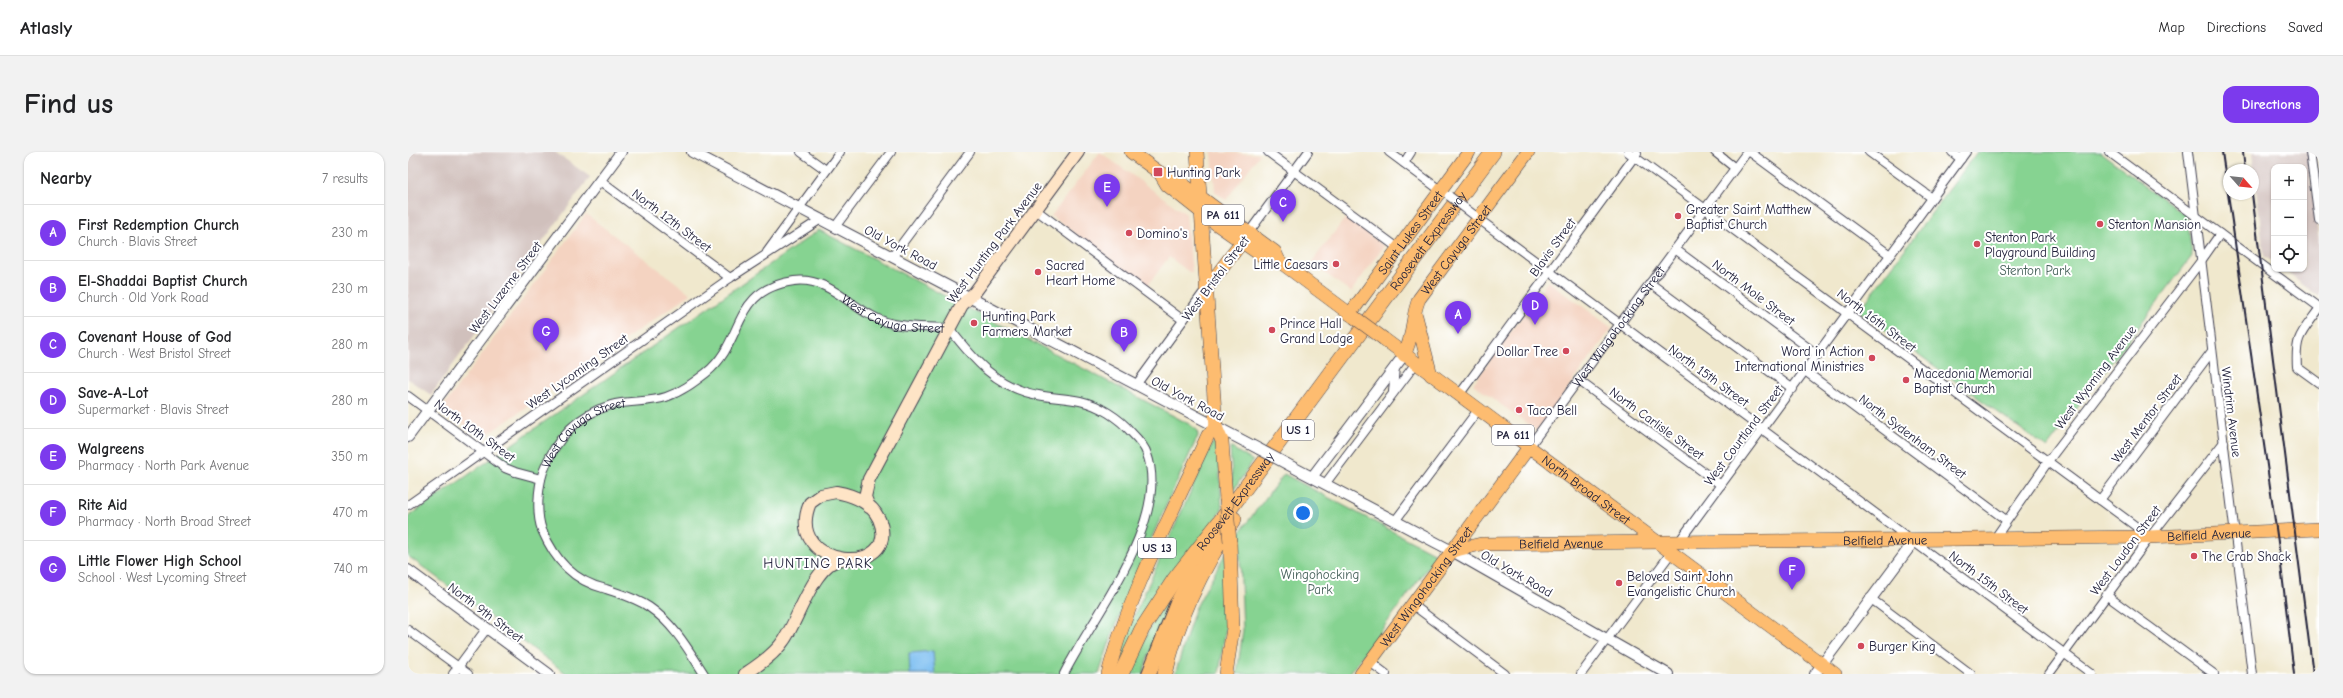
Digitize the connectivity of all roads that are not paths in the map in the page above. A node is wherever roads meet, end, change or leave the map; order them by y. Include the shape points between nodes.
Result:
1 (621, 152) edge
2 (692, 152) edge
3 (801, 152) edge
4 (840, 152) edge
5 (891, 152) edge
6 (970, 152) edge
7 (1078, 152) edge
8 (1131, 152) edge
9 (1197, 152) edge
10 (1268, 152) edge
11 (1308, 152) edge
12 (1389, 152) edge
13 (1411, 152) edge
14 (1469, 152) edge
15 (1493, 152) edge
16 (1504, 152) edge
17 (1528, 152) edge
18 (1715, 152) edge
19 (1748, 152) edge
20 (1869, 152) edge
21 (1952, 152) edge
22 (2109, 152) edge
23 (2188, 152) edge
24 (2310, 152) edge
25 (1633, 153) edge
26 (1964, 155) edge
27 (706, 156) edge
28 (1404, 163) junction
29 (1735, 168) junction
30 (826, 170) junction
31 (1294, 171) junction
32 (1160, 173) junction
33 (600, 181) junction
34 (1445, 194) junction
35 (1200, 196) junction
36 (1932, 198) junction
37 (799, 208) junction
38 (1705, 209) junction
39 (1036, 210) junction
40 (1201, 212) junction
41 (2196, 216) junction
42 (1476, 217) junction
43 (821, 220) junction
44 (2319, 220) edge
45 (836, 227) junction
46 (2220, 234) junction
47 (1245, 237) junction
48 (1398, 248) junction
49 (1675, 249) junction
50 (1890, 255) junction
51 (892, 257) junction
52 (761, 258) junction
53 (2201, 261) junction
54 (1549, 271) junction
55 (730, 278) junction
56 (1650, 283) junction
57 (1206, 289) junction
58 (969, 297) junction
59 (1416, 305) junction
60 (2319, 308) edge
61 (1848, 314) junction
62 (1352, 315) junction
63 (1183, 320) junction
64 (1619, 324) junction
65 (949, 328) junction
66 (2212, 351) junction
67 (1404, 354) junction
68 (1818, 355) junction
69 (1416, 363) junction
70 (1395, 366) junction
71 (1805, 371) junction
72 (1431, 375) junction
73 (1578, 380) junction
74 (2319, 383) edge
75 (1136, 385) junction
76 (1793, 389) junction
77 (1393, 393) junction
78 (1459, 395) junction
79 (408, 396) edge
80 (428, 410) junction
81 (1478, 410) junction
82 (1216, 427) junction
83 (1762, 430) junction
84 (408, 437) edge
85 (2224, 442) junction
86 (1529, 447) junction
87 (483, 451) junction
88 (2048, 462) junction
89 (1312, 477) junction
90 (541, 479) junction
91 (869, 479) junction
92 (1325, 484) junction
93 (1721, 485) junction
94 (845, 494) junction
95 (2100, 500) junction
96 (408, 505) edge
97 (1226, 506) junction
98 (870, 507) junction
99 (2006, 520) junction
100 (1395, 521) junction
101 (2319, 529) edge
102 (2235, 532) junction
103 (2150, 537) junction
104 (1995, 538) junction
105 (1915, 540) junction
106 (1658, 543) junction
107 (815, 545) junction
108 (1675, 548) junction
109 (1452, 551) junction
110 (844, 560) junction
111 (408, 570) edge
112 (820, 573) junction
113 (2106, 595) junction
114 (1870, 598) junction
115 (1413, 605) junction
116 (487, 628) junction
117 (408, 630) edge
118 (1607, 639) junction
119 (2064, 653) junction
120 (1370, 662) junction
121 (458, 667) junction
122 (1819, 669) edge
123 (453, 674) edge
124 (468, 674) edge
125 (549, 674) edge
126 (704, 674) edge
127 (745, 674) edge
128 (1064, 674) edge
129 (1108, 674) edge
130 (1121, 674) edge
131 (1149, 674) edge
132 (1165, 674) edge
133 (1226, 674) edge
134 (1361, 674) edge
135 (1386, 674) edge
136 (1506, 674) edge
137 (1581, 674) edge
138 (1668, 674) edge
139 (1835, 674) edge
140 (1971, 674) edge
141 (2049, 674) edge
142 (2092, 674) edge
143 (2214, 674) edge
144 (2252, 674) edge

1 - 33 street, West Luzerne Street
2 - 27 street, Old York Road
3 - 30 street
4 - 30 street, West Lycoming Street
5 - 45 street
6 - 51 street
7 - 39 main road, West Hunting Park Avenue
8 - 32 main road, North Broad Street / PA 611
9 - 35 main road
10 - 31 street
11 - 31 street, West Bristol Street
12 - 28 street, North 15th Street
13 - 28 street
14 - 34 main road, Saint Lukes Street
15 - 97 highway, Roosevelt Expressway / US 1
16 - 132 highway, Roosevelt Expressway / US 1 via 1220,540 1188,603
17 - 42 main road, West Cayuga Street
18 - 29 street
19 - 29 street, West Wingohocking Street
19 - 50 street
20 - 36 street
21 - 26 street
22 - 41 street
23 - 41 street, Windrim Avenue
24 - 44 street
25 - 38 street, North 16th Street
25 - 54 street, Blavis Street
26 - 36 street, West Courtland Street
27 - 37 street, Old York Road
28 - 34 street, North 15th Street
29 - 38 street, West Wingohocking Street
30 - 37 street, West Lycoming Street
31 - 47 street, West Bristol Street
31 - 48 street
32 - 35 main road, North Broad Street / PA 611 via 1173,177
32 - 40 main road, North Broad Street / PA 611 via 1167,185
33 - 55 street, North 12th Street
33 - 80 street, West Luzerne Street
34 - 42 street, North 15th Street, bridge
34 - 48 main road, Saint Lukes Street
35 - 40 main road
35 - 47 main road, North Broad Street / PA 611
36 - 50 street, West Courtland Street
37 - 43 street, Old York Road
37 - 52 street, West Lycoming Street
38 - 49 street, West Wingohocking Street
38 - 61 street, North 16th Street
39 - 58 main road, West Hunting Park Avenue
39 - 63 street
40 - 47 main road, North Broad Street / PA 611
40 - 57 main road
41 - 46 street
41 - 53 street, Windrim Avenue
42 - 54 street, North 15th Street
42 - 59 main road, West Cayuga Street
43 - 45 street, Old York Road
43 - 52 street, West Lycoming Street
45 - 51 street, Old York Road
46 - 53 street, West Wyoming Avenue
46 - 60 street
47 - 57 main road, West Bristol Street
47 - 62 main road, North Broad Street / PA 611 via 1268,260 1279,261
48 - 62 main road, Saint Lukes Street
49 - 56 street, West Wingohocking Street
49 - 68 street, North Mole Street
50 - 61 street, West Courtland Street
51 - 58 street, Old York Road
52 - 55 street, West Lycoming Street
53 - 66 street, Windrim Avenue
53 - 88 street, West Wyoming Avenue
54 - 64 street, North 15th Street
54 - 78 street, Blavis Street
55 - 87 street, West Lycoming Street
56 - 64 street, West Wingohocking Street
56 - 76 street
57 - 63 street, West Bristol Street
57 - 82 main road
58 - 65 main road, West Hunting Park Avenue
58 - 75 street, Old York Road
59 - 67 main road, West Cayuga Street via 1410,341
59 - 72 main road via 1417,320
60 - 74 street via 2297,339 2296,348 2297,367
61 - 68 street, West Courtland Street
61 - 88 street, North 16th Street
62 - 67 main road, North Broad Street / PA 611, bridge
63 - 75 street, West Bristol Street
64 - 73 street, West Wingohocking Street
64 - 83 street, North 15th Street
65 - 90 street, West Cayuga Street via 887,322 817,282 805,280 779,284 764,290 752,300 723,353 710,370 686,388 665,398 611,405 584,416 562,436 547,461
65 - 91 main road, West Hunting Park Avenue
65 - 128 street, West Cayuga Street via 970,356 993,377 1022,392 1082,401 1110,414 1125,425 1147,452 1152,470 1149,502 1134,550
66 - 85 street, Windrim Avenue
66 - 95 street, West Mentor Street
67 - 69 main road, North Broad Street / PA 611
67 - 70 street
68 - 71 street, West Courtland Street
69 - 72 main road, North Broad Street / PA 611
69 - 77 street
70 - 77 street
70 - 89 street
71 - 76 street, West Courtland Street
71 - 99 street, North Sydenham Street
72 - 78 main road, North Broad Street / PA 611
73 - 86 street, West Wingohocking Street
73 - 93 street, North Carlisle Street
75 - 82 street, Old York Road
76 - 83 street, West Courtland Street
77 - 92 street
78 - 81 main road, North Broad Street / PA 611
79 - 80 street, North 10th Street
80 - 84 street, West Luzerne Street
80 - 87 street, North 10th Street
81 - 86 main road, North Broad Street / PA 611
81 - 100 street
82 - 89 street, Old York Road, bridge
82 - 97 main road via 1222,441
82 - 129 main road, US 13 via 1208,436 1133,601 1118,637
83 - 93 street, West Courtland Street
83 - 105 street, North 15th Street
85 - 102 street, Windrim Avenue
85 - 103 street, West Loudon Street
86 - 106 main road, North Broad Street / PA 611
86 - 109 main road, West Wingohocking Street
87 - 90 street, North 10th Street via 515,472
87 - 96 street, West Lycoming Street
88 - 95 street, North 16th Street
88 - 99 street, West Wyoming Avenue
89 - 92 street, Old York Road
90 - 126 street via 541,528 555,556 567,570 581,580 649,607 666,620
91 - 94 main road, West Hunting Park Avenue via 857,492
91 - 98 main road, West Hunting Park Avenue via 865,497
92 - 100 street, Old York Road
93 - 108 street, West Courtland Street
94 - 98 main road, West Hunting Park Avenue
94 - 107 main road, West Hunting Park Avenue via 829,493 815,498 810,503 806,510 805,527 806,533
95 - 103 street, North 16th Street
97 - 130 highway, US 1 via 1150,615
97 - 131 highway, Roosevelt Expressway / US 1 via 1188,580
97 - 133 main road, bridge via 1233,628
98 - 110 main road, West Hunting Park Avenue via 880,522 878,546 861,559
99 - 104 street, West Wyoming Avenue
100 - 109 street, Old York Road
101 - 102 main road, Belfield Avenue
102 - 103 main road, Belfield Avenue
102 - 144 street, Windrim Avenue
103 - 104 main road, Belfield Avenue
103 - 113 street, West Loudon Street
104 - 105 main road, Belfield Avenue
105 - 108 main road, Belfield Avenue
105 - 114 street
105 - 119 street, North 15th Street
106 - 108 main road, Belfield Avenue
106 - 109 main road, Belfield Avenue via 1481,544
107 - 110 main road
107 - 112 main road, West Hunting Park Avenue via 821,554
108 - 118 street, West Courtland Street
108 - 122 main road
109 - 115 main road, West Wingohocking Street
109 - 118 street, Old York Road
110 - 112 main road, West Hunting Park Avenue via 835,561
111 - 116 street, North 9th Street
112 - 127 main road, West Hunting Park Avenue via 784,640 760,664
113 - 119 street, West Loudon Street
113 - 143 street
114 - 122 street
114 - 140 street
115 - 120 main road, West Wingohocking Street
115 - 136 street
116 - 121 street
116 - 125 street, North 9th Street
117 - 121 street
118 - 137 street, West Courtland Street
118 - 138 street, Old York Road
119 - 141 street, West Loudon Street
119 - 142 street, North 15th Street
120 - 134 main road, West Wingohocking Street
120 - 135 street
121 - 123 street
121 - 124 street
122 - 139 main road

